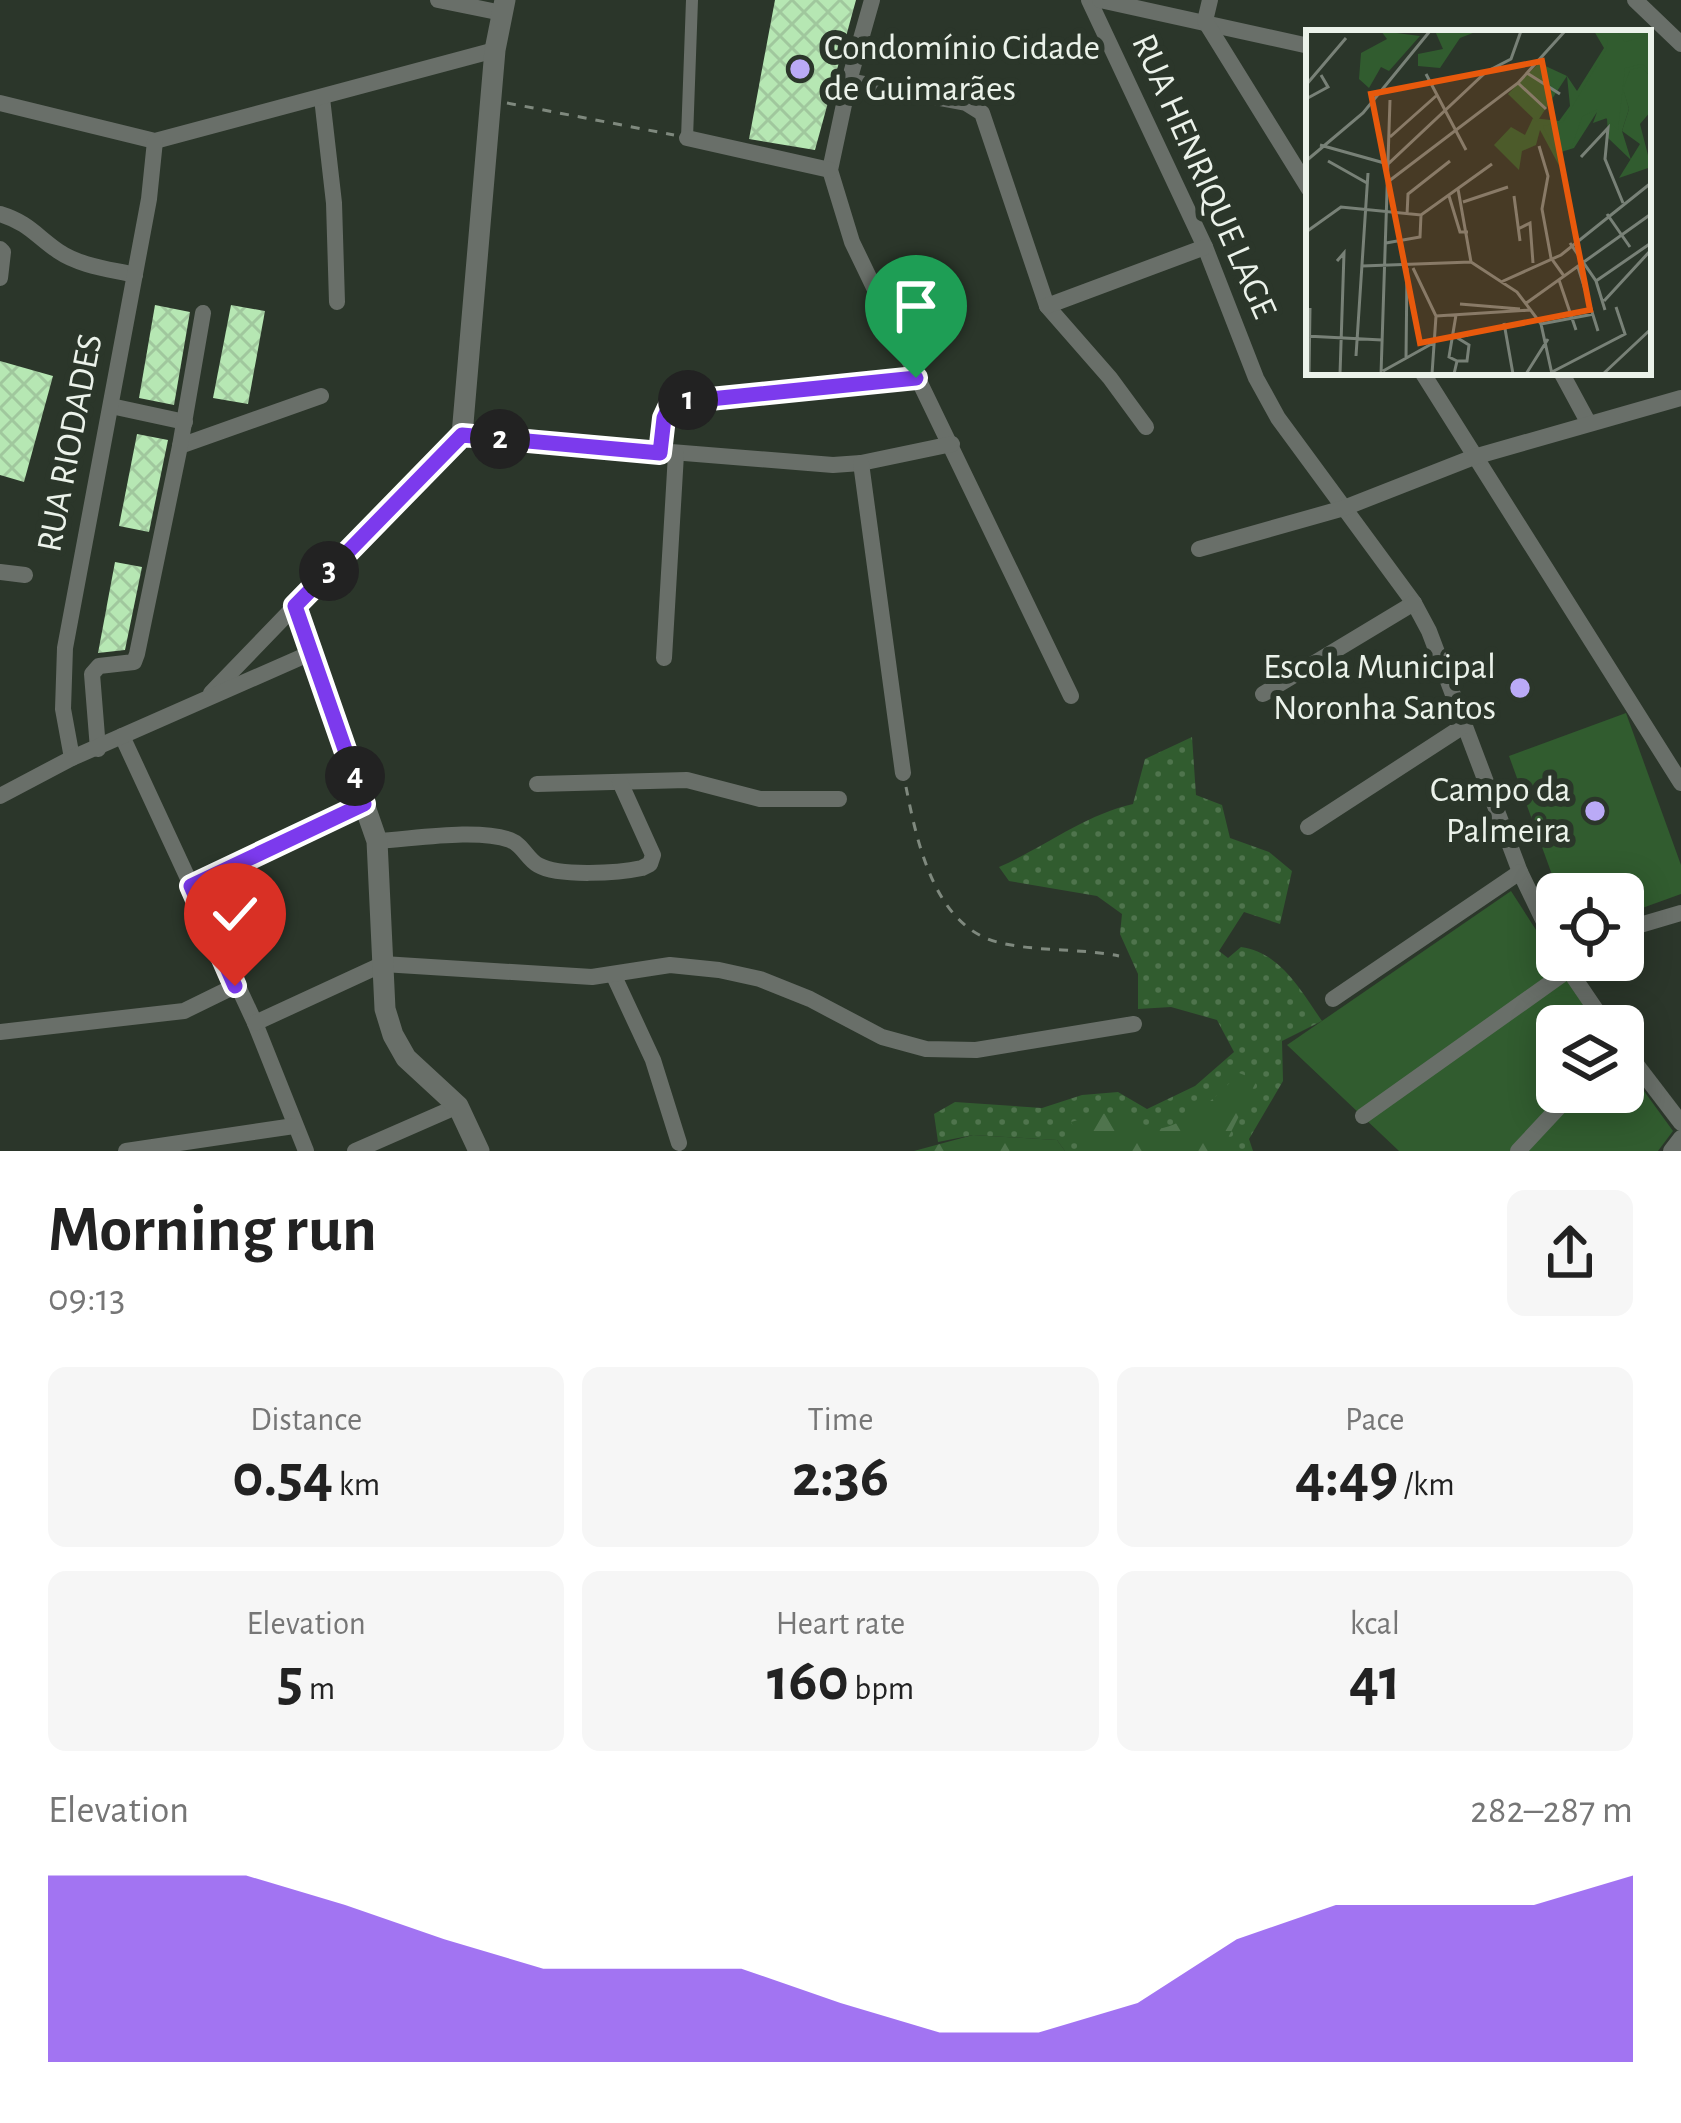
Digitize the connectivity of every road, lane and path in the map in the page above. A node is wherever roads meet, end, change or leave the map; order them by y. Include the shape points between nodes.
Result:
1 (438, 0) edge
2 (692, 0) edge
3 (872, 0) edge
4 (1089, 0) edge
5 (1100, 0) edge
6 (1210, 0) edge
7 (1635, 0) edge
8 (503, 7) edge
9 (1205, 21) junction
10 (1681, 44) edge
11 (1306, 45) edge
12 (495, 50) junction
13 (849, 81) junction
14 (322, 98) junction
15 (492, 100) junction
16 (0, 103) edge
17 (688, 138) junction
18 (155, 141) junction
19 (830, 170) junction
20 (1306, 184) edge
21 (0, 214) edge
22 (1205, 247) junction
23 (0, 249) edge
24 (135, 275) junction
25 (0, 278) edge
26 (337, 302) dead end
27 (1047, 306) junction
28 (203, 314) dead end
29 (1423, 375) edge
30 (1563, 375) edge
31 (916, 378) junction
32 (321, 396) dead end
33 (1681, 398) edge
34 (111, 406) junction
35 (184, 422) junction
36 (1588, 422) junction
37 (1146, 428) dead end
38 (462, 435) junction
39 (952, 445) junction
40 (180, 446) junction
41 (668, 454) junction
42 (1474, 457) junction
43 (861, 463) junction
44 (1345, 508) junction
45 (1198, 549) dead end
46 (0, 572) edge
47 (25, 575) dead end
48 (1414, 602) junction
49 (295, 606) junction
50 (313, 652) junction
51 (664, 658) dead end
52 (1263, 694) dead end
53 (1071, 696) dead end
54 (206, 698) junction
55 (1465, 725) junction
56 (122, 736) junction
57 (98, 749) junction
58 (72, 758) junction
59 (903, 773) joint
60 (1680, 776) edge
61 (620, 782) junction
62 (537, 784) dead end
63 (0, 796) edge
64 (838, 799) dead end
65 (364, 804) junction
66 (1308, 827) dead end
67 (377, 841) junction
68 (1520, 872) junction
69 (191, 886) junction
70 (1536, 905) edge
71 (1681, 913) edge
72 (1644, 924) edge
73 (1119, 956) dead end
74 (382, 964) junction
75 (613, 974) junction
76 (1543, 981) edge
77 (235, 986) junction
78 (1333, 999) dead end
79 (255, 1023) junction
80 (1134, 1024) dead end
81 (0, 1032) edge
82 (1644, 1075) edge
83 (458, 1106) junction
84 (1554, 1113) edge
85 (1364, 1116) dead end
86 (1681, 1123) edge
87 (294, 1126) junction
88 (1681, 1138) edge
89 (680, 1143) dead end
90 (126, 1151) edge
91 (306, 1151) edge
92 (355, 1151) edge
93 (479, 1151) edge
94 (1518, 1151) edge
95 (1671, 1151) edge

1 - 8 street
2 - 17 street
3 - 13 street
4 - 22 street, RUA HENRIQUE LAGE
5 - 9 street
6 - 9 street
7 - 10 street
8 - 12 street
9 - 11 street
9 - 20 street
12 - 14 street
12 - 15 street
13 - 19 street
13 - 27 street via 982,113
14 - 18 street
14 - 26 street
15 - 17 path
15 - 38 street
16 - 18 street
17 - 19 street
18 - 24 street, RUA RIODADES
19 - 31 street via 852,242
21 - 24 street via 32,226 62,254
22 - 27 street
22 - 44 street, RUA HENRIQUE LAGE via 1256,378
23 - 25 street
24 - 34 street, RUA RIODADES
27 - 37 street
28 - 35 street
29 - 42 street
30 - 36 street
31 - 39 street
31 - 41 street via 671,403 664,418
32 - 40 street
33 - 36 street
34 - 35 street
34 - 58 street, RUA RIODADES via 65,649
35 - 40 street
36 - 42 street
38 - 41 street
38 - 49 street
39 - 43 street
39 - 53 street
40 - 57 street via 135,658 92,674
41 - 43 street
41 - 51 street
42 - 44 street
42 - 60 street
43 - 59 street
44 - 45 street
44 - 48 street, RUA HENRIQUE LAGE
46 - 47 street
48 - 52 street
48 - 55 street, RUA HENRIQUE LAGE
49 - 50 street
49 - 54 street
50 - 54 street
50 - 65 street
54 - 56 street
55 - 66 street
55 - 68 street, RUA HENRIQUE LAGE
56 - 57 street
56 - 69 street
57 - 58 street
58 - 63 street
59 - 73 path via 924,859 972,930 1006,943
61 - 62 street
61 - 64 street via 687,780 760,799
61 - 67 street via 653,855 642,868 546,868 503,839
65 - 67 street
65 - 69 street
67 - 74 street
68 - 70 street, RUA HENRIQUE LAGE
68 - 78 street
69 - 77 street
71 - 72 street
74 - 75 street
74 - 79 street
74 - 83 street via 393,1035
75 - 80 street via 670,965 760,979 882,1037 926,1048 976,1050
75 - 89 street
76 - 85 street
77 - 79 street
77 - 81 street via 184,1011
79 - 87 street
82 - 86 street
83 - 92 street
83 - 93 street
84 - 94 street
87 - 90 street
87 - 91 street
88 - 95 street

